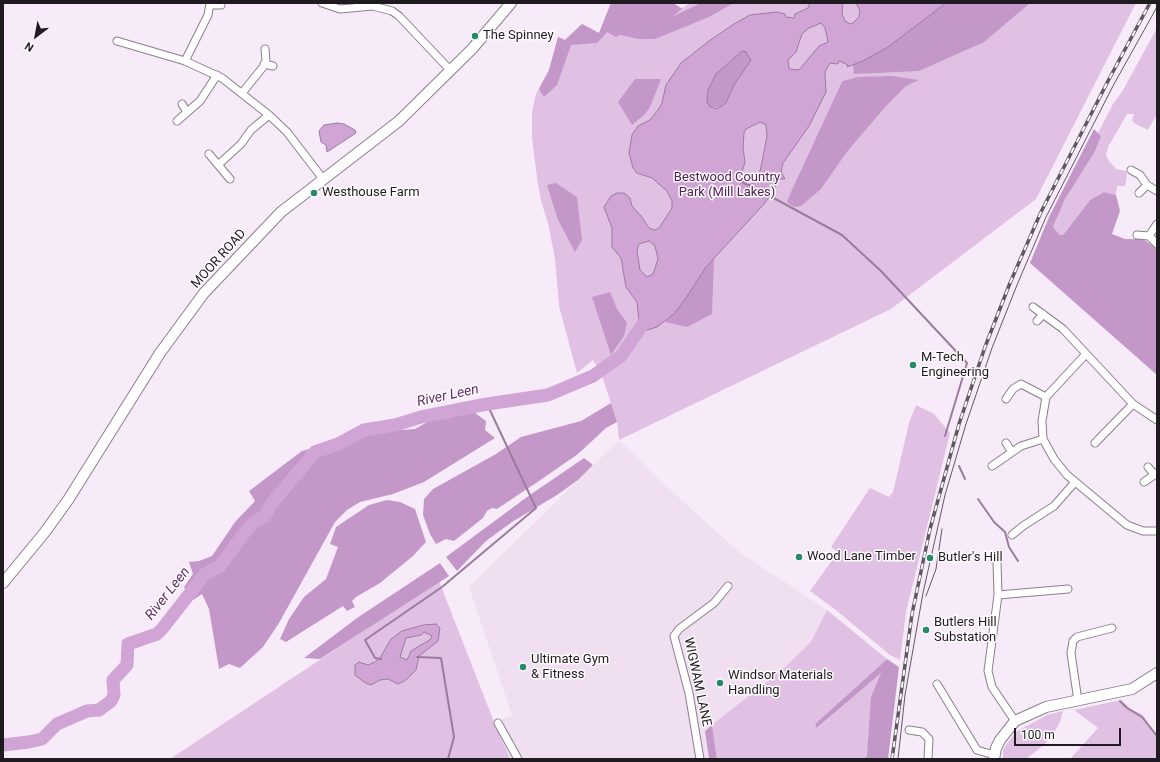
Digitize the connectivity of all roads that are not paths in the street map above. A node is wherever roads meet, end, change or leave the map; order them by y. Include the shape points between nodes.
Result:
1 (322, 3) edge
2 (511, 3) edge
3 (210, 4) edge
4 (221, 5) dead end
5 (117, 41) dead end
6 (265, 49) dead end
7 (185, 61) junction
8 (264, 64) junction
9 (274, 66) dead end
10 (451, 71) junction
11 (217, 75) junction
12 (242, 93) junction
13 (182, 104) dead end
14 (187, 112) junction
15 (269, 114) junction
16 (177, 121) dead end
17 (209, 154) dead end
18 (218, 165) junction
19 (1131, 170) dead end
20 (230, 178) dead end
21 (323, 179) junction
22 (1147, 185) junction
23 (1157, 191) edge
24 (1139, 193) dead end
25 (1157, 224) edge
26 (1137, 235) dead end
27 (1149, 236) junction
28 (1157, 244) edge
29 (1034, 307) dead end
30 (1042, 314) junction
31 (1037, 321) dead end
32 (1086, 354) junction
33 (1046, 397) junction
34 (1006, 399) dead end
35 (1133, 404) junction
36 (1157, 420) edge
37 (1043, 439) junction
38 (1006, 443) dead end
39 (1095, 443) dead end
40 (1012, 452) junction
41 (992, 466) dead end
42 (1148, 467) dead end
43 (1156, 474) edge
44 (1076, 482) junction
45 (1144, 482) dead end
46 (1157, 531) edge
47 (1012, 535) dead end
48 (997, 562) dead end
49 (3, 583) edge
50 (728, 586) dead end
51 (1068, 588) dead end
52 (998, 595) junction
53 (1112, 628) dead end
54 (1157, 673) edge
55 (937, 684) dead end
56 (1078, 701) junction
57 (1015, 721) junction
58 (921, 722) dead end
59 (498, 723) dead end
60 (909, 730) dead end
61 (920, 731) junction
62 (994, 757) edge
63 (518, 759) edge
64 (700, 759) edge
65 (928, 759) edge

1 - 10 street via 340,9 373,6 392,11
2 - 10 main road, MOOR ROAD
3 - 4 street
3 - 7 street via 198,39
5 - 7 street
6 - 8 street
7 - 11 street
8 - 9 street
8 - 12 street
10 - 21 main road, MOOR ROAD via 384,135
11 - 12 street
11 - 14 street via 206,93
12 - 15 street
13 - 14 street
14 - 16 street
15 - 18 street
15 - 21 street via 287,132
17 - 18 street
18 - 20 street
19 - 22 street via 1140,175
21 - 49 main road, MOOR ROAD via 281,212 204,293 160,353 68,500
22 - 23 street
22 - 24 street
25 - 27 street
26 - 27 street
27 - 28 street
29 - 30 street
30 - 31 street
30 - 32 street via 1062,329
32 - 33 street
32 - 35 street
33 - 34 street via 1021,384
33 - 37 street via 1042,421
35 - 36 street
35 - 39 street
37 - 40 street via 1021,446
37 - 44 street via 1054,459
38 - 40 street
40 - 41 street
42 - 43 street
43 - 45 street
44 - 46 street via 1127,525 1143,531
44 - 47 street via 1054,506
48 - 52 street
50 - 64 street, WIGWAM LANE via 711,606 679,629 674,636 689,693
51 - 52 street
52 - 57 street via 988,671 992,687
53 - 56 street via 1077,637 1073,641 1071,653
54 - 56 main road via 1132,690
55 - 62 street via 977,750
56 - 57 main road via 1046,707
57 - 62 main road via 1004,732
58 - 61 street
59 - 63 street
60 - 61 street
61 - 65 street via 929,739

